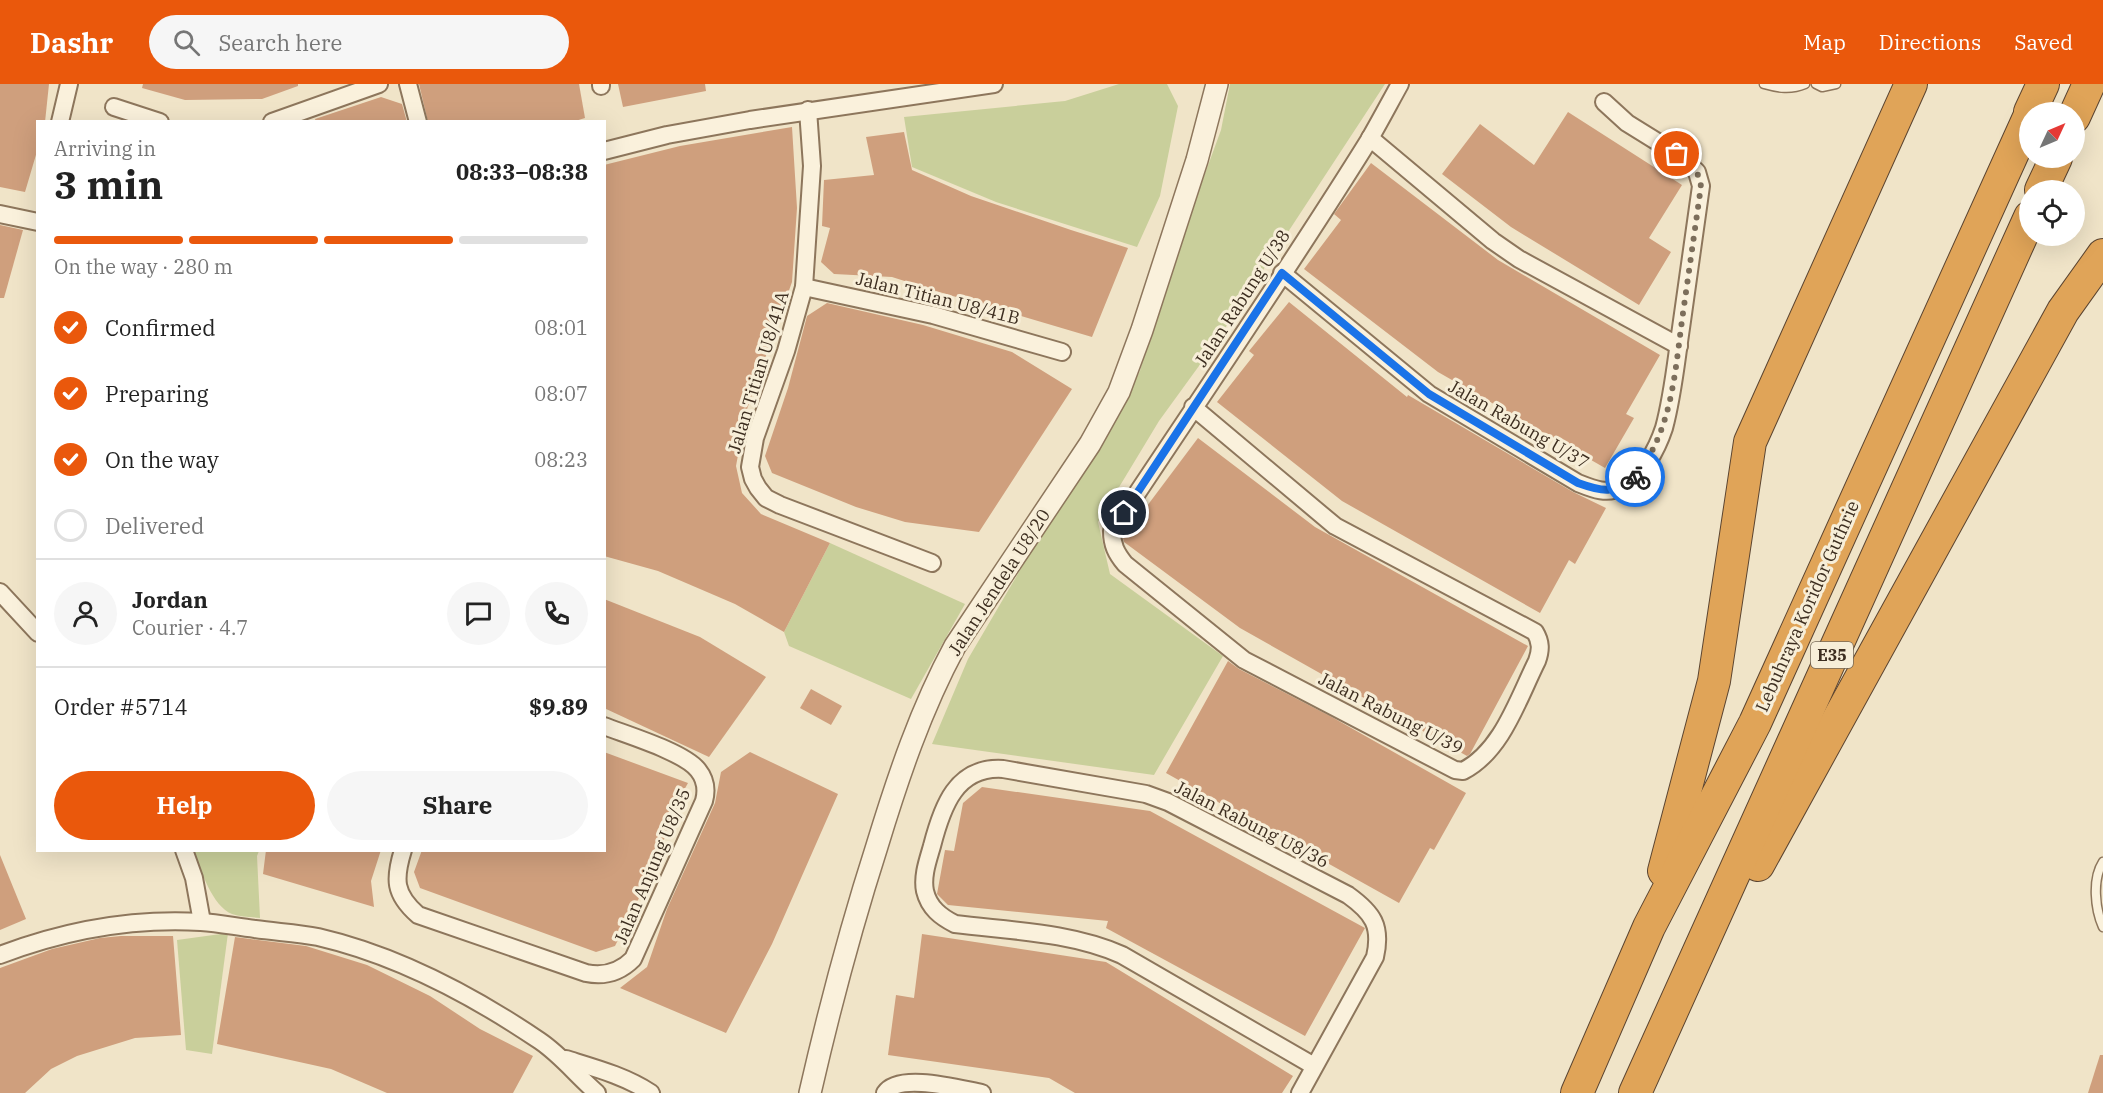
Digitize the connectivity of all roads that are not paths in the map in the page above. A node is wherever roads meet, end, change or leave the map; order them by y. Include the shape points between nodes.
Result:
1 (69, 84) edge
2 (379, 84) edge
3 (408, 84) edge
4 (994, 84) edge
5 (1217, 84) edge
6 (1400, 84) edge
7 (1764, 84) edge
8 (1805, 84) edge
9 (1816, 84) edge
10 (1836, 84) edge
11 (1911, 84) edge
12 (2043, 84) edge
13 (2089, 84) edge
14 (1604, 102) dead end
15 (2035, 102) edge
16 (2081, 102) edge
17 (114, 107) dead end
18 (808, 110) junction
19 (60, 120) edge
20 (154, 120) edge
21 (278, 120) edge
22 (417, 120) edge
23 (2019, 137) edge
24 (1370, 138) junction
25 (606, 150) edge
26 (0, 214) edge
27 (36, 222) edge
28 (2019, 241) edge
29 (2103, 255) edge
30 (1282, 273) junction
31 (804, 287) junction
32 (1679, 346) junction
33 (1062, 352) dead end
34 (1194, 407) junction
35 (1112, 531) joint
36 (932, 563) dead end
37 (0, 592) edge
38 (36, 631) edge
39 (606, 727) edge
40 (185, 852) edge
41 (402, 852) edge
42 (2103, 862) edge
43 (202, 922) junction
44 (1649, 927) junction
45 (2103, 927) edge
46 (0, 955) edge
47 (562, 1057) junction
48 (1314, 1066) junction
49 (1640, 1083) edge
50 (597, 1093) edge
51 (651, 1093) edge
52 (810, 1093) edge
53 (885, 1093) edge
54 (982, 1093) edge
55 (1300, 1093) edge
56 (1577, 1093) edge

1 - 19 street
2 - 21 street
3 - 22 street
4 - 18 street
5 - 52 street, Jalan Jendela U8/20 via 1194,171 1119,392 1090,444 955,646 911,742 865,884
6 - 24 street, Jalan Rabung U/38
7 - 8 lane via 1779,88
9 - 10 lane
11 - 44 highway via 1750,442 1714,681
12 - 15 highway, Lebuhraya Koridor Guthrie / E35
13 - 16 highway
14 - 32 street, Jalan Rabung U/37 via 1697,172 1701,186
17 - 20 street
18 - 25 street via 668,135
18 - 31 street, Jalan Titian U8/41A via 812,166
23 - 44 highway, Lebuhraya Koridor Guthrie / E35 via 1755,723
24 - 30 street, Jalan Rabung U/38
24 - 32 street via 1519,259
26 - 27 street
28 - 49 highway, E35
29 - 49 highway via 2062,311
30 - 32 street, Jalan Rabung U/37 via 1429,394 1578,483 1595,489 1611,491 1623,487 1646,464 1663,429
30 - 34 street, Jalan Rabung U/38
31 - 33 street, Jalan Titian U8/41B via 933,315
31 - 36 street, Jalan Titian U8/41A via 755,438 750,467 753,479 766,498 780,505
34 - 35 street, Jalan Rabung U/38
34 - 35 street, Jalan Rabung U/39 via 1335,526 1535,632 1540,652 1494,746 1473,766 1455,770 1244,660 1125,564 1114,549
37 - 38 street
39 - 41 street, Jalan Anjung U8/35 via 690,763 698,770 706,791 638,948 627,965 616,972 599,976 586,973 418,915 402,899 398,888 396,878
40 - 43 street
42 - 45 lane via 2096,894 2097,914
43 - 46 street via 161,921 88,930
43 - 47 street via 317,937 374,954 460,994
44 - 56 highway, Lebuhraya Koridor Guthrie / E35
47 - 50 street
47 - 51 street via 621,1077
48 - 48 street, Jalan Rabung U8/36 via 1375,957 1378,942 1371,915 1348,895 1146,794 987,768 958,785 940,814 925,874 925,891 941,917 955,924 1098,944
48 - 55 street, Jalan Rabung U8/36
53 - 54 street via 901,1083 916,1082

